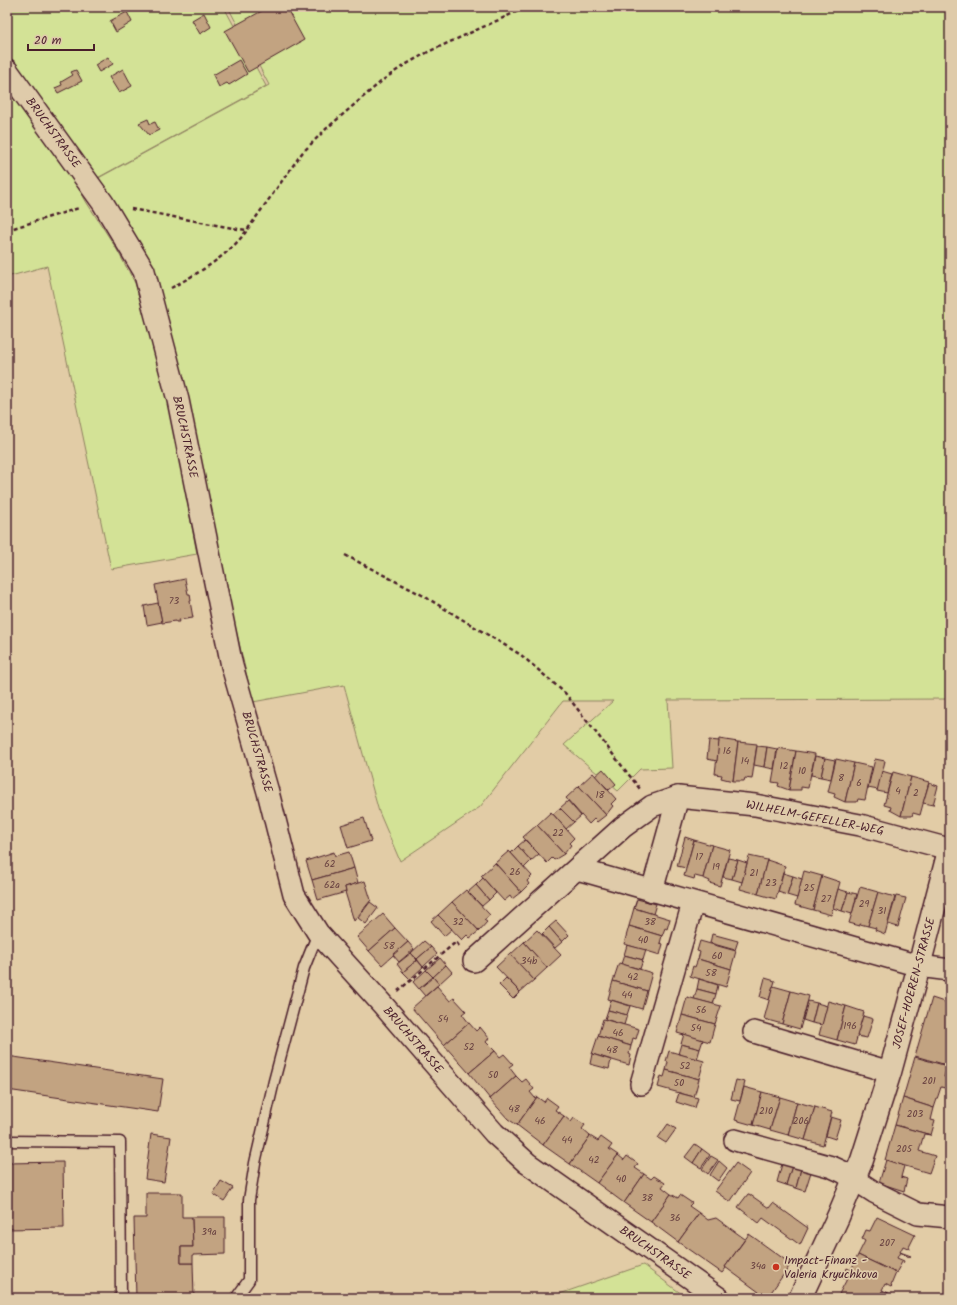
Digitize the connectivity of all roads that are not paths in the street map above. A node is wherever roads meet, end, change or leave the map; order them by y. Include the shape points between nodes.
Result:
1 (7, 70) edge
2 (678, 797) junction
3 (950, 848) edge
4 (577, 869) junction
5 (652, 891) junction
6 (693, 903) junction
7 (318, 932) junction
8 (474, 961) road end
9 (919, 966) junction
10 (950, 970) edge
11 (754, 1032) dead end
12 (890, 1072) junction
13 (641, 1084) dead end
14 (735, 1140) dead end
15 (7, 1141) edge
16 (854, 1180) junction
17 (950, 1217) edge
18 (121, 1298) edge
19 (236, 1298) edge
20 (719, 1298) edge
21 (800, 1298) edge

1 - 7 street, BRUCHSTRASSE via 103,203 144,272 178,400 232,666 294,895
2 - 3 street, WILHELM-GEFELLER-WEG via 755,805 845,822
2 - 4 street, WILHELM-GEFELLER-WEG via 652,806
2 - 5 street
3 - 9 street, JOSEF-HOEREN-STRASSE
4 - 5 street
4 - 8 street, WILHELM-GEFELLER-WEG
5 - 6 street
6 - 9 street
6 - 13 street
7 - 19 lane via 304,968 255,1163 249,1200 249,1280
7 - 20 street, BRUCHSTRASSE via 494,1133 527,1163
9 - 10 street
9 - 12 street, JOSEF-HOEREN-STRASSE
11 - 12 street
12 - 16 street, JOSEF-HOEREN-STRASSE
14 - 16 street via 832,1167
15 - 18 lane via 120,1142
16 - 17 street via 918,1214
16 - 21 street, JOSEF-HOEREN-STRASSE

